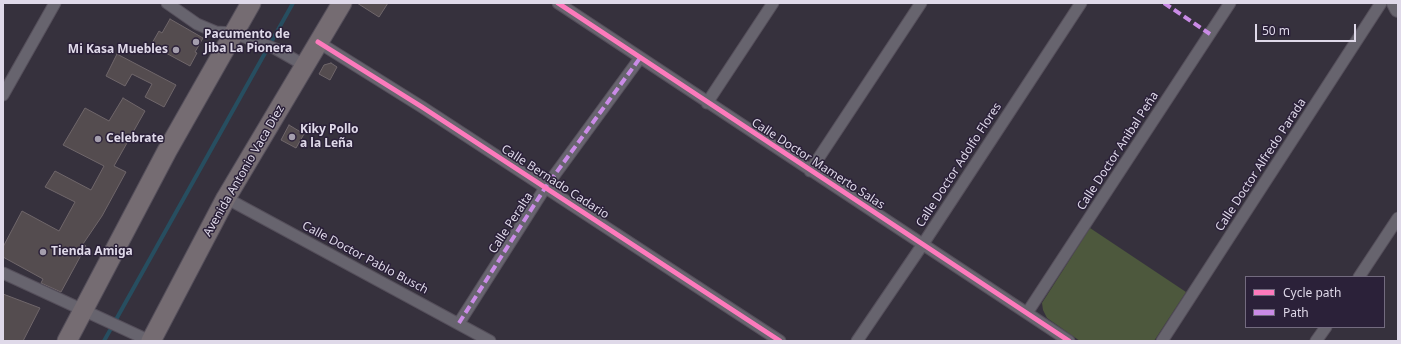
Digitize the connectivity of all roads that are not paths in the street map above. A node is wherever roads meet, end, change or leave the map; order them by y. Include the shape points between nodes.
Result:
1 (55, 3) edge
2 (168, 3) edge
3 (251, 3) edge
4 (342, 3) edge
5 (773, 3) edge
6 (921, 3) edge
7 (1081, 3) edge
8 (1230, 3) edge
9 (1381, 3) edge
10 (1395, 3) edge
11 (563, 4) edge
12 (1398, 9) edge
13 (234, 33) junction
14 (318, 42) junction
15 (640, 58) junction
16 (304, 65) junction
17 (3, 95) edge
18 (707, 103) junction
19 (810, 171) junction
20 (546, 188) junction
21 (226, 198) junction
22 (1398, 218) edge
23 (923, 244) junction
24 (3, 273) edge
25 (1360, 276) edge
26 (87, 312) junction
27 (1027, 313) junction
28 (459, 323) junction
29 (1325, 328) edge
30 (145, 339) edge
31 (67, 341) edge
32 (490, 341) edge
33 (780, 341) edge
34 (857, 341) edge
35 (1068, 341) edge
36 (1162, 341) edge
37 (1316, 341) edge

1 - 17 street
2 - 13 street via 197,24 216,32
3 - 13 highway
4 - 14 highway, Avenida Antonio Vaca Diez
5 - 18 street
6 - 19 street
7 - 23 street, Calle Doctor Adolfo Flores
8 - 27 street, Calle Doctor Anibal Peña
9 - 36 street, Calle Doctor Alfredo Parada
10 - 12 main road
11 - 15 street, Calle Doctor Mamerto Salas
13 - 16 street via 276,49
13 - 26 highway via 167,151
14 - 16 highway, Avenida Antonio Vaca Diez
14 - 20 street, Calle Bernado Cadario
15 - 18 street, Calle Doctor Mamerto Salas
15 - 20 street, Calle Peralta
16 - 21 highway, Avenida Antonio Vaca Diez
18 - 19 street, Calle Doctor Mamerto Salas
19 - 23 street, Calle Doctor Mamerto Salas
20 - 28 street, Calle Peralta
20 - 33 street, Calle Bernado Cadario
21 - 28 street, Calle Doctor Pablo Busch
21 - 30 highway, Avenida Antonio Vaca Diez
22 - 25 street
23 - 27 street, Calle Doctor Mamerto Salas
23 - 34 street, Calle Doctor Adolfo Flores
24 - 26 street
26 - 30 street
26 - 31 highway
27 - 35 street, Calle Doctor Mamerto Salas
28 - 32 street, Calle Doctor Pablo Busch
29 - 37 street

